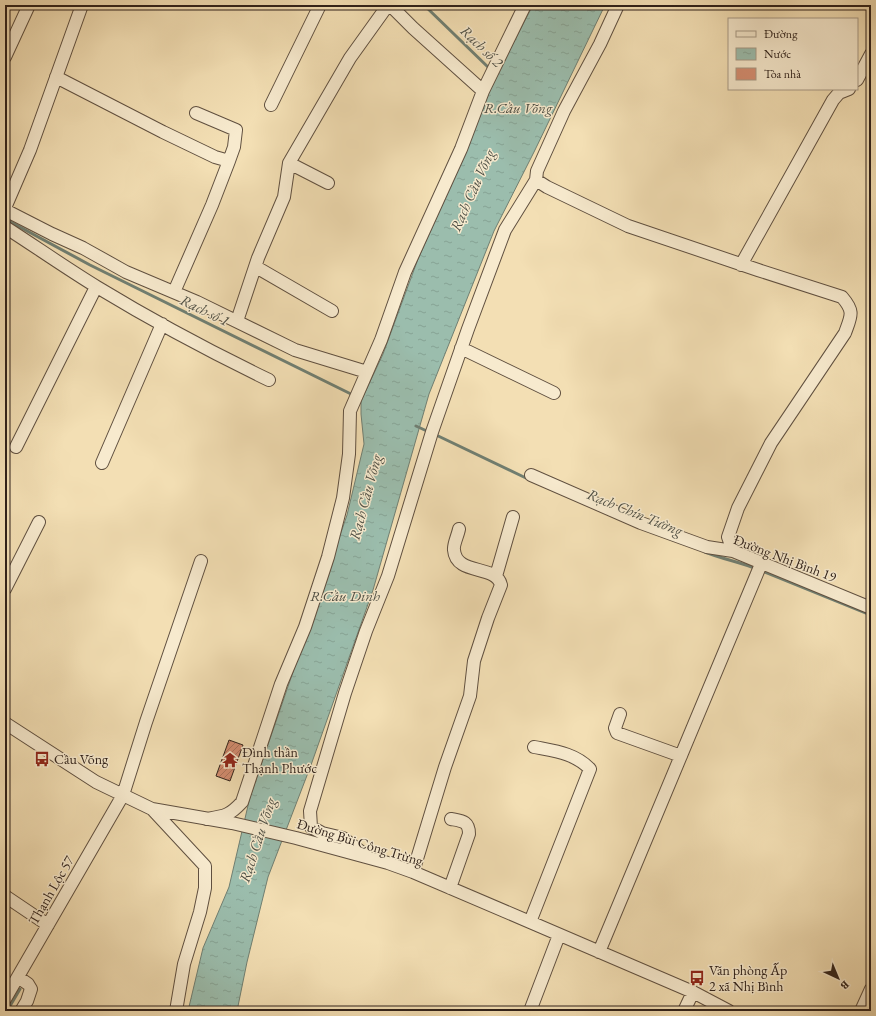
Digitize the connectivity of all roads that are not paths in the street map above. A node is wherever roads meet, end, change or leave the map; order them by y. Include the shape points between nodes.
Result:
1 (29, 5) edge
2 (82, 5) edge
3 (320, 5) edge
4 (389, 5) edge
5 (525, 5) edge
6 (618, 5) edge
7 (871, 54) edge
8 (5, 57) edge
9 (56, 76) junction
10 (858, 78) edge
11 (846, 90) edge
12 (482, 91) junction
13 (271, 105) dead end
14 (196, 113) dead end
15 (229, 161) junction
16 (289, 163) junction
17 (536, 180) junction
18 (328, 183) dead end
19 (5, 209) edge
20 (5, 227) edge
21 (742, 265) junction
22 (256, 267) junction
23 (96, 287) junction
24 (174, 292) junction
25 (332, 311) dead end
26 (237, 321) junction
27 (162, 324) junction
28 (461, 348) junction
29 (367, 372) junction
30 (269, 380) dead end
31 (554, 393) dead end
32 (16, 447) dead end
33 (102, 463) dead end
34 (531, 475) dead end
35 (512, 517) dead end
36 (39, 522) dead end
37 (460, 529) dead end
38 (733, 552) junction
39 (200, 561) dead end
40 (761, 564) junction
41 (496, 576) junction
42 (5, 588) edge
43 (871, 608) edge
44 (620, 714) dead end
45 (5, 724) edge
46 (534, 747) dead end
47 (681, 756) junction
48 (123, 795) junction
49 (152, 809) junction
50 (206, 819) junction
51 (451, 819) dead end
52 (368, 857) junction
53 (413, 872) junction
54 (450, 888) junction
55 (5, 896) edge
56 (530, 922) junction
57 (48, 925) junction
58 (560, 935) junction
59 (599, 952) junction
60 (18, 978) junction
61 (871, 989) edge
62 (693, 992) junction
63 (5, 999) edge
64 (21, 1011) edge
65 (176, 1011) edge
66 (530, 1011) edge
67 (684, 1011) edge
68 (729, 1011) edge
69 (861, 1011) edge

1 - 8 street
2 - 9 street
3 - 13 street
4 - 12 street
4 - 16 street via 350,58
5 - 12 street
6 - 17 street via 564,112 537,171
7 - 10 street
9 - 15 street via 163,132
9 - 19 street via 30,150
11 - 21 street via 839,93 833,100
12 - 29 street via 461,149 405,272
14 - 15 street via 236,130
15 - 24 street
16 - 18 street
16 - 22 street via 284,197
17 - 21 street via 628,226
17 - 28 street via 505,230
19 - 24 street via 126,272
20 - 23 street
21 - 38 street via 842,297 850,306 851,318 845,333 771,443 738,508 728,537
22 - 25 street
22 - 26 street
23 - 27 street
23 - 32 street
24 - 26 street
26 - 29 street via 295,350
27 - 30 street
27 - 33 street
28 - 31 street
28 - 52 street via 430,436 388,576 345,693 310,811 311,827 322,833 343,838
29 - 50 street via 350,411 344,498 328,557 305,627 280,684 242,802 227,816
34 - 38 street, Đường Nhị Bình 19 via 641,523 707,547
35 - 41 street
36 - 42 street
37 - 41 street via 454,550 458,561
38 - 40 street, Đường Nhị Bình 19
39 - 48 street, Thạnh Lộc 57
40 - 43 street, Đường Nhị Bình 19
40 - 47 street
41 - 53 street via 501,585 474,661 470,696
44 - 47 street via 615,728 618,733
45 - 48 street, Đường Bùi Công Trừng via 96,782
46 - 56 street via 565,754 583,762 590,769
47 - 59 street
48 - 49 street, Đường Bùi Công Trừng
48 - 57 street, Thạnh Lộc 57
49 - 50 street, Đường Bùi Công Trừng
49 - 65 street via 205,866 205,888 184,964
50 - 52 street, Đường Bùi Công Trừng via 296,838
51 - 54 street via 466,823 469,834
52 - 53 street, Đường Bùi Công Trừng
53 - 54 street, Đường Bùi Công Trừng
54 - 56 street, Đường Bùi Công Trừng
55 - 57 street
56 - 58 street, Đường Bùi Công Trừng
57 - 60 street, Thạnh Lộc 57
58 - 59 street, Đường Bùi Công Trừng
58 - 66 street
59 - 62 street, Đường Bùi Công Trừng
60 - 63 street, Thạnh Lộc 57
60 - 64 street via 31,989
61 - 69 street
62 - 67 street
62 - 68 street, Đường Bùi Công Trừng

